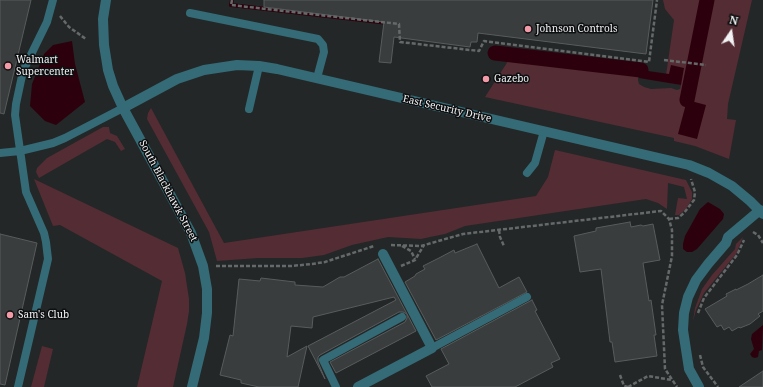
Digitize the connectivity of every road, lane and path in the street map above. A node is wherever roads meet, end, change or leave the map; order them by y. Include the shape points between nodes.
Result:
1 (53, 0) edge
2 (106, 0) edge
3 (232, 0) edge
4 (656, 0) edge
5 (190, 13) dead end
6 (60, 16) dead end
7 (86, 39) dead end
8 (664, 60) dead end
9 (706, 65) dead end
10 (259, 66) junction
11 (317, 78) junction
12 (123, 108) junction
13 (249, 109) dead end
14 (544, 131) junction
15 (20, 151) junction
16 (0, 153) edge
17 (527, 173) dead end
18 (691, 179) dead end
19 (762, 211) edge
20 (669, 219) junction
21 (499, 230) junction
22 (750, 232) dead end
23 (745, 237) dead end
24 (763, 243) edge
25 (401, 245) junction
26 (424, 245) junction
27 (504, 246) dead end
28 (382, 248) junction
29 (415, 260) junction
30 (216, 266) dead end
31 (391, 270) junction
32 (527, 297) dead end
33 (697, 315) dead end
34 (402, 317) dead end
35 (432, 348) junction
36 (699, 348) dead end
37 (620, 375) dead end
38 (672, 380) junction
39 (18, 387) edge
40 (192, 387) edge
41 (336, 387) edge
42 (358, 387) edge
43 (628, 387) edge
44 (677, 387) edge
45 (699, 387) edge
46 (718, 387) edge

1 - 15 lane via 47,22 23,71 18,92 16,116
2 - 12 street, South Blackhawk Street via 103,34 106,60 113,86
3 - 4 path via 231,5 399,24 400,42 479,51 484,41 649,62
5 - 11 lane via 318,39 323,45 324,52
6 - 7 path via 69,27
8 - 9 path
10 - 11 street, East Security Drive
10 - 12 street, East Security Drive via 227,66 189,74
10 - 13 lane
11 - 14 street, East Security Drive
12 - 15 lane via 65,138
12 - 40 street, South Blackhawk Street via 191,233 202,261 207,289 207,313 204,338
14 - 17 lane via 535,163
14 - 19 street, East Security Drive via 696,168 728,183
15 - 16 lane
15 - 39 lane via 26,192 44,233 48,259
18 - 20 path via 695,192 694,200 684,214
19 - 45 street via 728,237 696,280 688,297 683,330 689,369
20 - 21 path via 661,211
20 - 38 path via 672,230 672,256 662,305 666,368
21 - 26 path via 463,234
21 - 27 path
22 - 24 path via 755,232
23 - 33 path via 737,255 704,298
25 - 26 path
25 - 28 path
25 - 29 path via 411,251
26 - 29 path
28 - 30 path via 364,249 312,264
28 - 31 street
29 - 31 path
31 - 35 street
32 - 35 lane
34 - 41 lane via 323,360
35 - 42 street
36 - 46 path via 703,367
37 - 43 path via 624,386
38 - 43 path via 648,376
38 - 44 path

